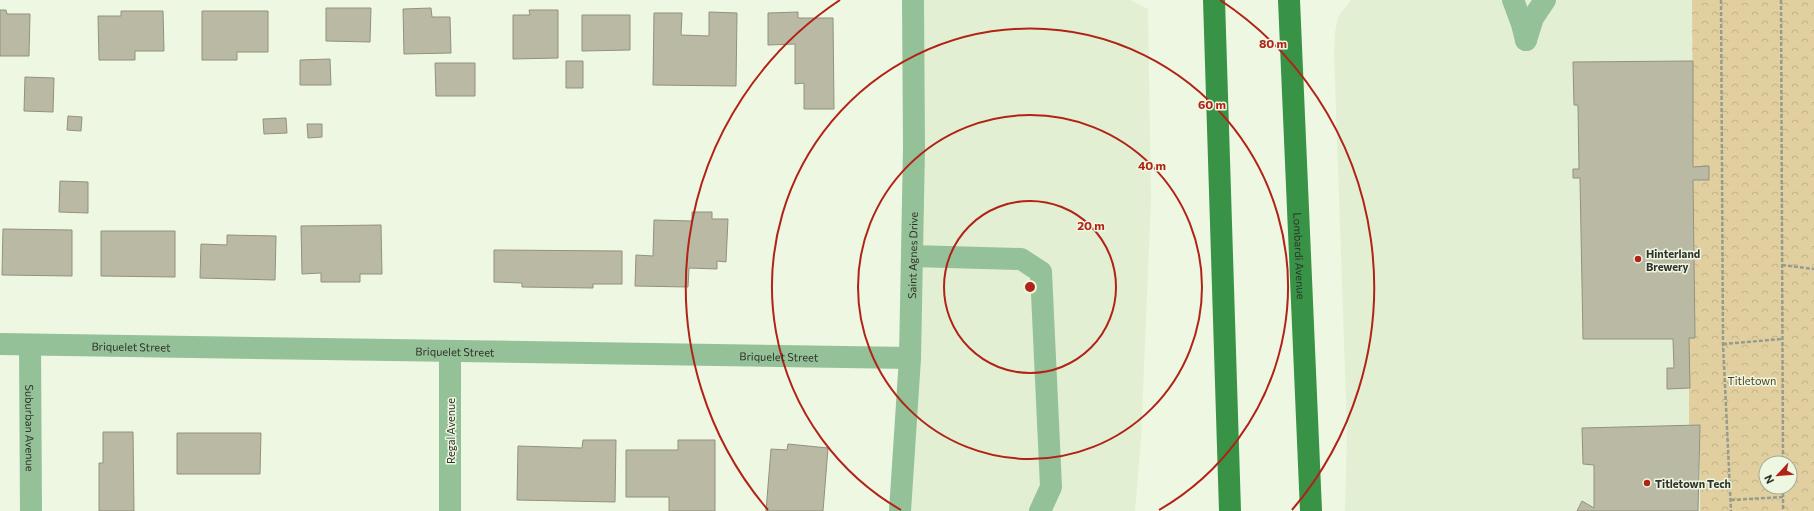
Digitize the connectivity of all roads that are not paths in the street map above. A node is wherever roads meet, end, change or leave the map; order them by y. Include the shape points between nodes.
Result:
1 (913, 0) edge
2 (1214, 0) edge
3 (1289, 0) edge
4 (1512, 0) edge
5 (1545, 0) edge
6 (912, 256) junction
7 (0, 344) edge
8 (30, 345) junction
9 (450, 352) junction
10 (910, 358) junction
11 (1228, 507) edge
12 (31, 511) edge
13 (450, 511) edge
14 (900, 511) edge
15 (1040, 511) edge
16 (1311, 511) edge

1 - 6 street, Saint Agnes Drive
2 - 11 main road
3 - 16 main road, Lombardi Avenue
4 - 5 street via 1526,40 1533,18
6 - 10 street, Saint Agnes Drive
6 - 15 street via 1021,259 1041,272 1050,487
7 - 8 street, Briquelet Street
8 - 9 street, Briquelet Street
8 - 12 street, Suburban Avenue
9 - 10 street, Briquelet Street
9 - 13 street, Regal Avenue
10 - 14 street, Saint Agnes Drive

